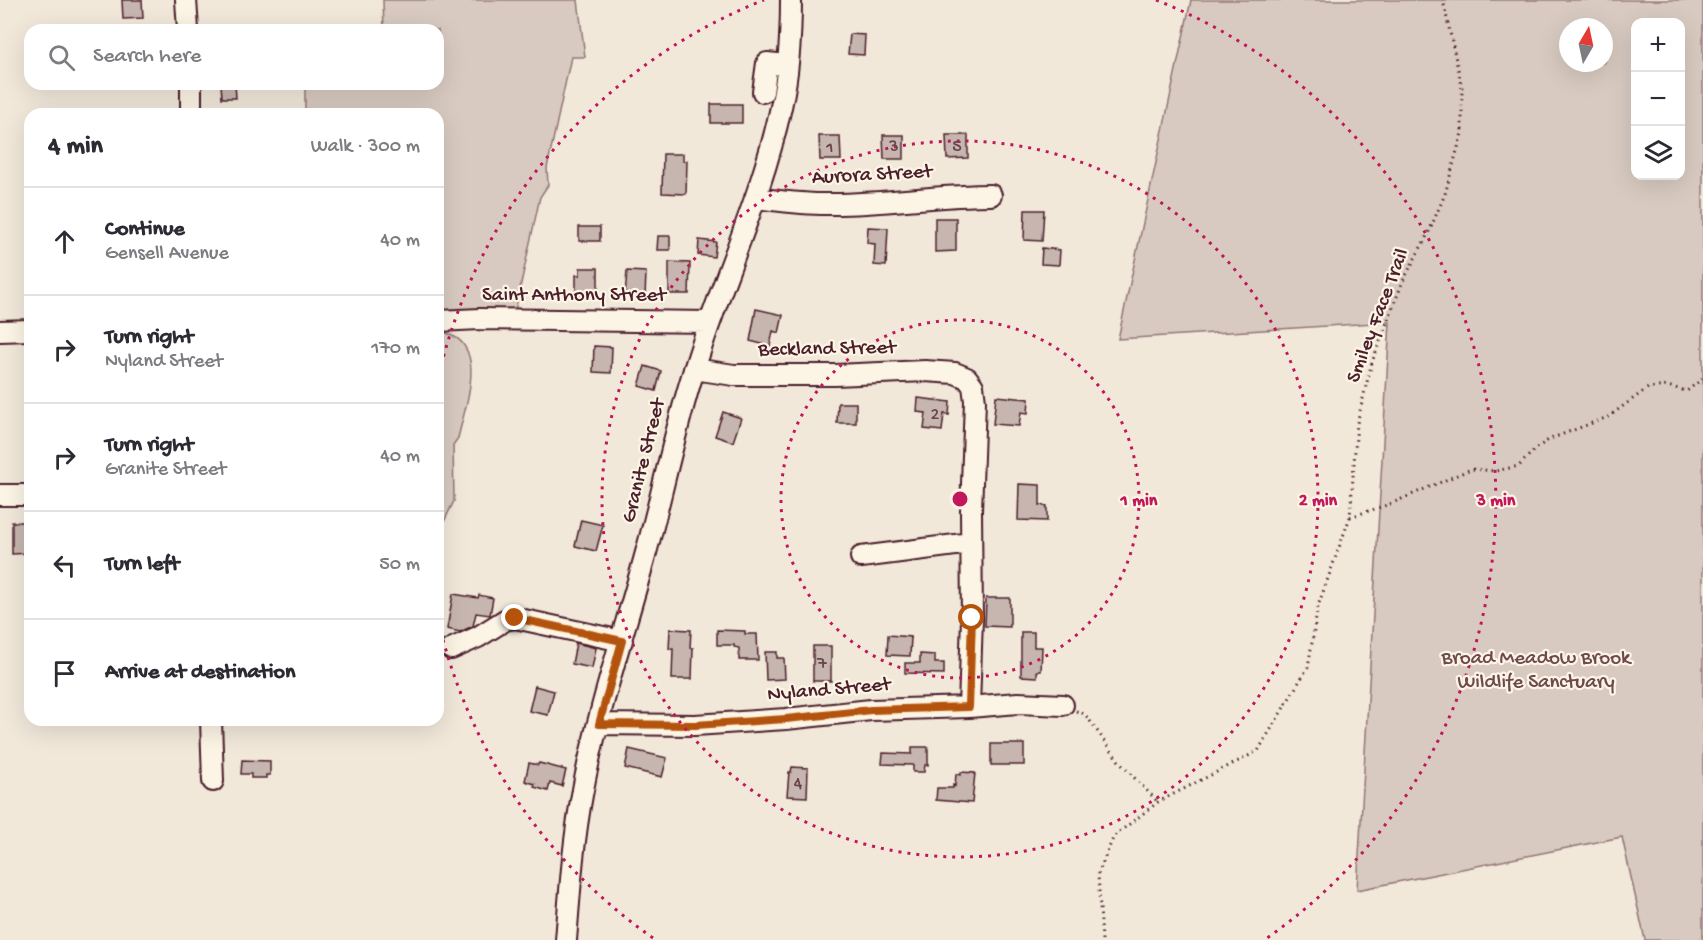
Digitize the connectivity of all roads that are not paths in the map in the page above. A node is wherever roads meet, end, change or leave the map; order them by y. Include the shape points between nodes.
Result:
1 (186, 0) edge
2 (792, 0) edge
3 (188, 24) edge
4 (787, 65) junction
5 (191, 90) edge
6 (763, 92) dead end
7 (191, 108) edge
8 (991, 195) dead end
9 (754, 198) junction
10 (444, 321) edge
11 (709, 322) junction
12 (24, 330) edge
13 (0, 331) edge
14 (694, 369) junction
15 (0, 495) edge
16 (24, 495) edge
17 (971, 543) junction
18 (861, 557) dead end
19 (622, 641) junction
20 (451, 649) dead end
21 (1063, 705) road end
22 (969, 707) junction
23 (599, 724) junction
24 (212, 726) edge
25 (213, 781) dead end
26 (566, 940) edge

1 - 3 street
2 - 4 street, Granite Street
4 - 6 street via 767,63
4 - 9 street, Granite Street via 782,106
5 - 7 street
8 - 9 street, Aurora Street via 834,204
9 - 11 street, Granite Street
10 - 11 street, Saint Anthony Street
11 - 14 street, Granite Street
12 - 13 street
14 - 17 street, Beckland Street via 734,375 925,371 967,378 973,386 975,401
14 - 19 street, Granite Street
15 - 16 street
17 - 18 street
17 - 22 street
19 - 20 street via 515,618
19 - 23 street, Granite Street
21 - 22 street, Nyland Street
22 - 23 street, Nyland Street via 871,710 695,725
23 - 26 street, Granite Street via 582,793
24 - 25 street

